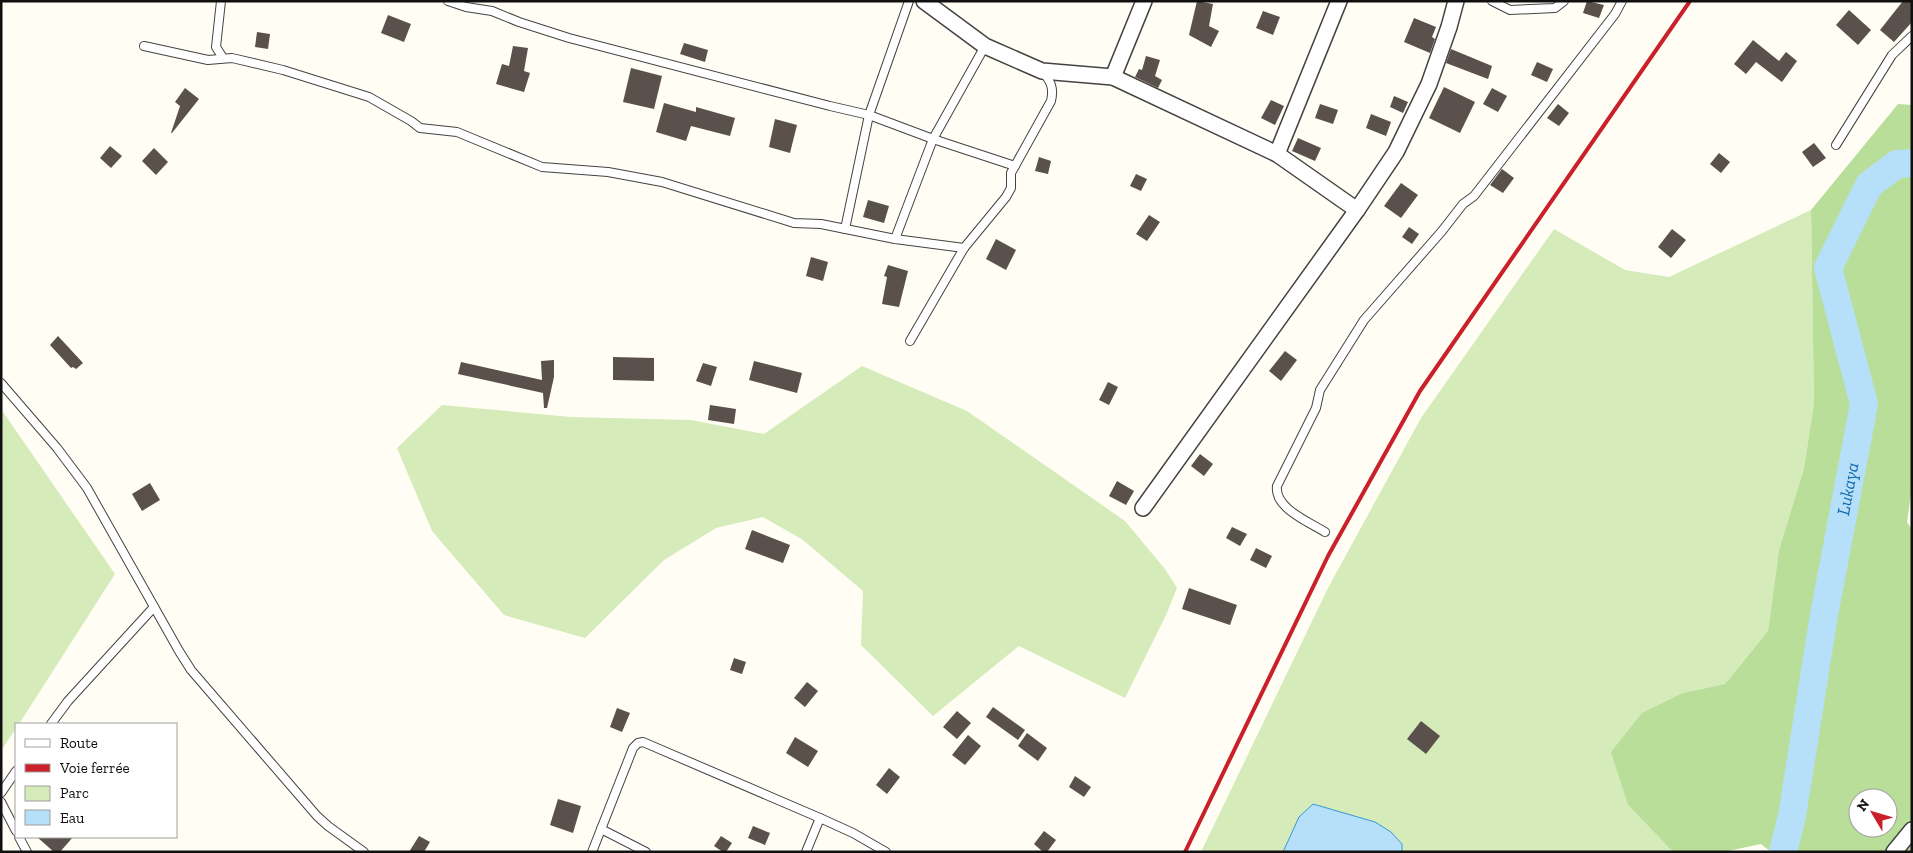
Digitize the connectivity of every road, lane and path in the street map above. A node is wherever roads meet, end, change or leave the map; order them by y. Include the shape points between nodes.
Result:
1 (221, 1) edge
2 (448, 1) edge
3 (909, 1) edge
4 (924, 1) edge
5 (1144, 1) edge
6 (1339, 1) edge
7 (1456, 1) edge
8 (1492, 1) edge
9 (1564, 1) edge
10 (1622, 1) edge
11 (1912, 36) edge
12 (144, 46) dead end
13 (985, 46) junction
14 (223, 58) junction
15 (1042, 71) junction
16 (1113, 77) junction
17 (869, 115) junction
18 (933, 139) junction
19 (1836, 145) dead end
20 (1277, 154) junction
21 (1015, 166) junction
22 (1356, 210) junction
23 (845, 229) junction
24 (895, 239) junction
25 (964, 248) junction
26 (910, 341) dead end
27 (1, 383) edge
28 (1144, 508) dead end
29 (1325, 532) dead end
30 (154, 607) junction
31 (52, 723) edge
32 (15, 772) edge
33 (1, 793) edge
34 (1, 802) edge
35 (820, 818) junction
36 (15, 829) edge
37 (601, 829) junction
38 (1912, 830) edge
39 (20, 838) edge
40 (27, 852) edge
41 (364, 852) edge
42 (592, 852) edge
43 (646, 852) edge
44 (806, 852) edge
45 (886, 852) edge
46 (1894, 852) edge

1 - 14 lane via 216,47
2 - 17 lane via 492,11 569,38
3 - 17 lane
4 - 13 street
5 - 16 street
6 - 20 street
7 - 22 street via 1429,84 1415,115 1396,152
8 - 9 lane via 1510,10 1555,8
10 - 29 lane via 1474,196 1463,204 1364,320 1322,387 1316,408 1276,492 1287,508
11 - 19 lane via 1892,54
12 - 14 lane via 208,60
13 - 15 street
13 - 18 lane
14 - 23 lane via 279,68 363,94 420,128 457,132 542,167 608,172 662,182 794,223
15 - 16 street
15 - 21 lane via 1051,83 1051,101
16 - 20 street
17 - 18 lane
17 - 23 lane
18 - 21 lane
18 - 24 lane
20 - 22 street
21 - 25 lane via 1006,197
22 - 28 street
23 - 24 lane
24 - 25 lane
25 - 26 lane
27 - 30 lane via 58,448 86,488
30 - 31 lane
30 - 41 lane via 191,670 328,826
32 - 33 lane
34 - 36 lane
35 - 37 lane via 643,742 633,748
35 - 44 lane
35 - 45 lane
37 - 42 lane
37 - 43 lane
38 - 46 street
39 - 40 lane

